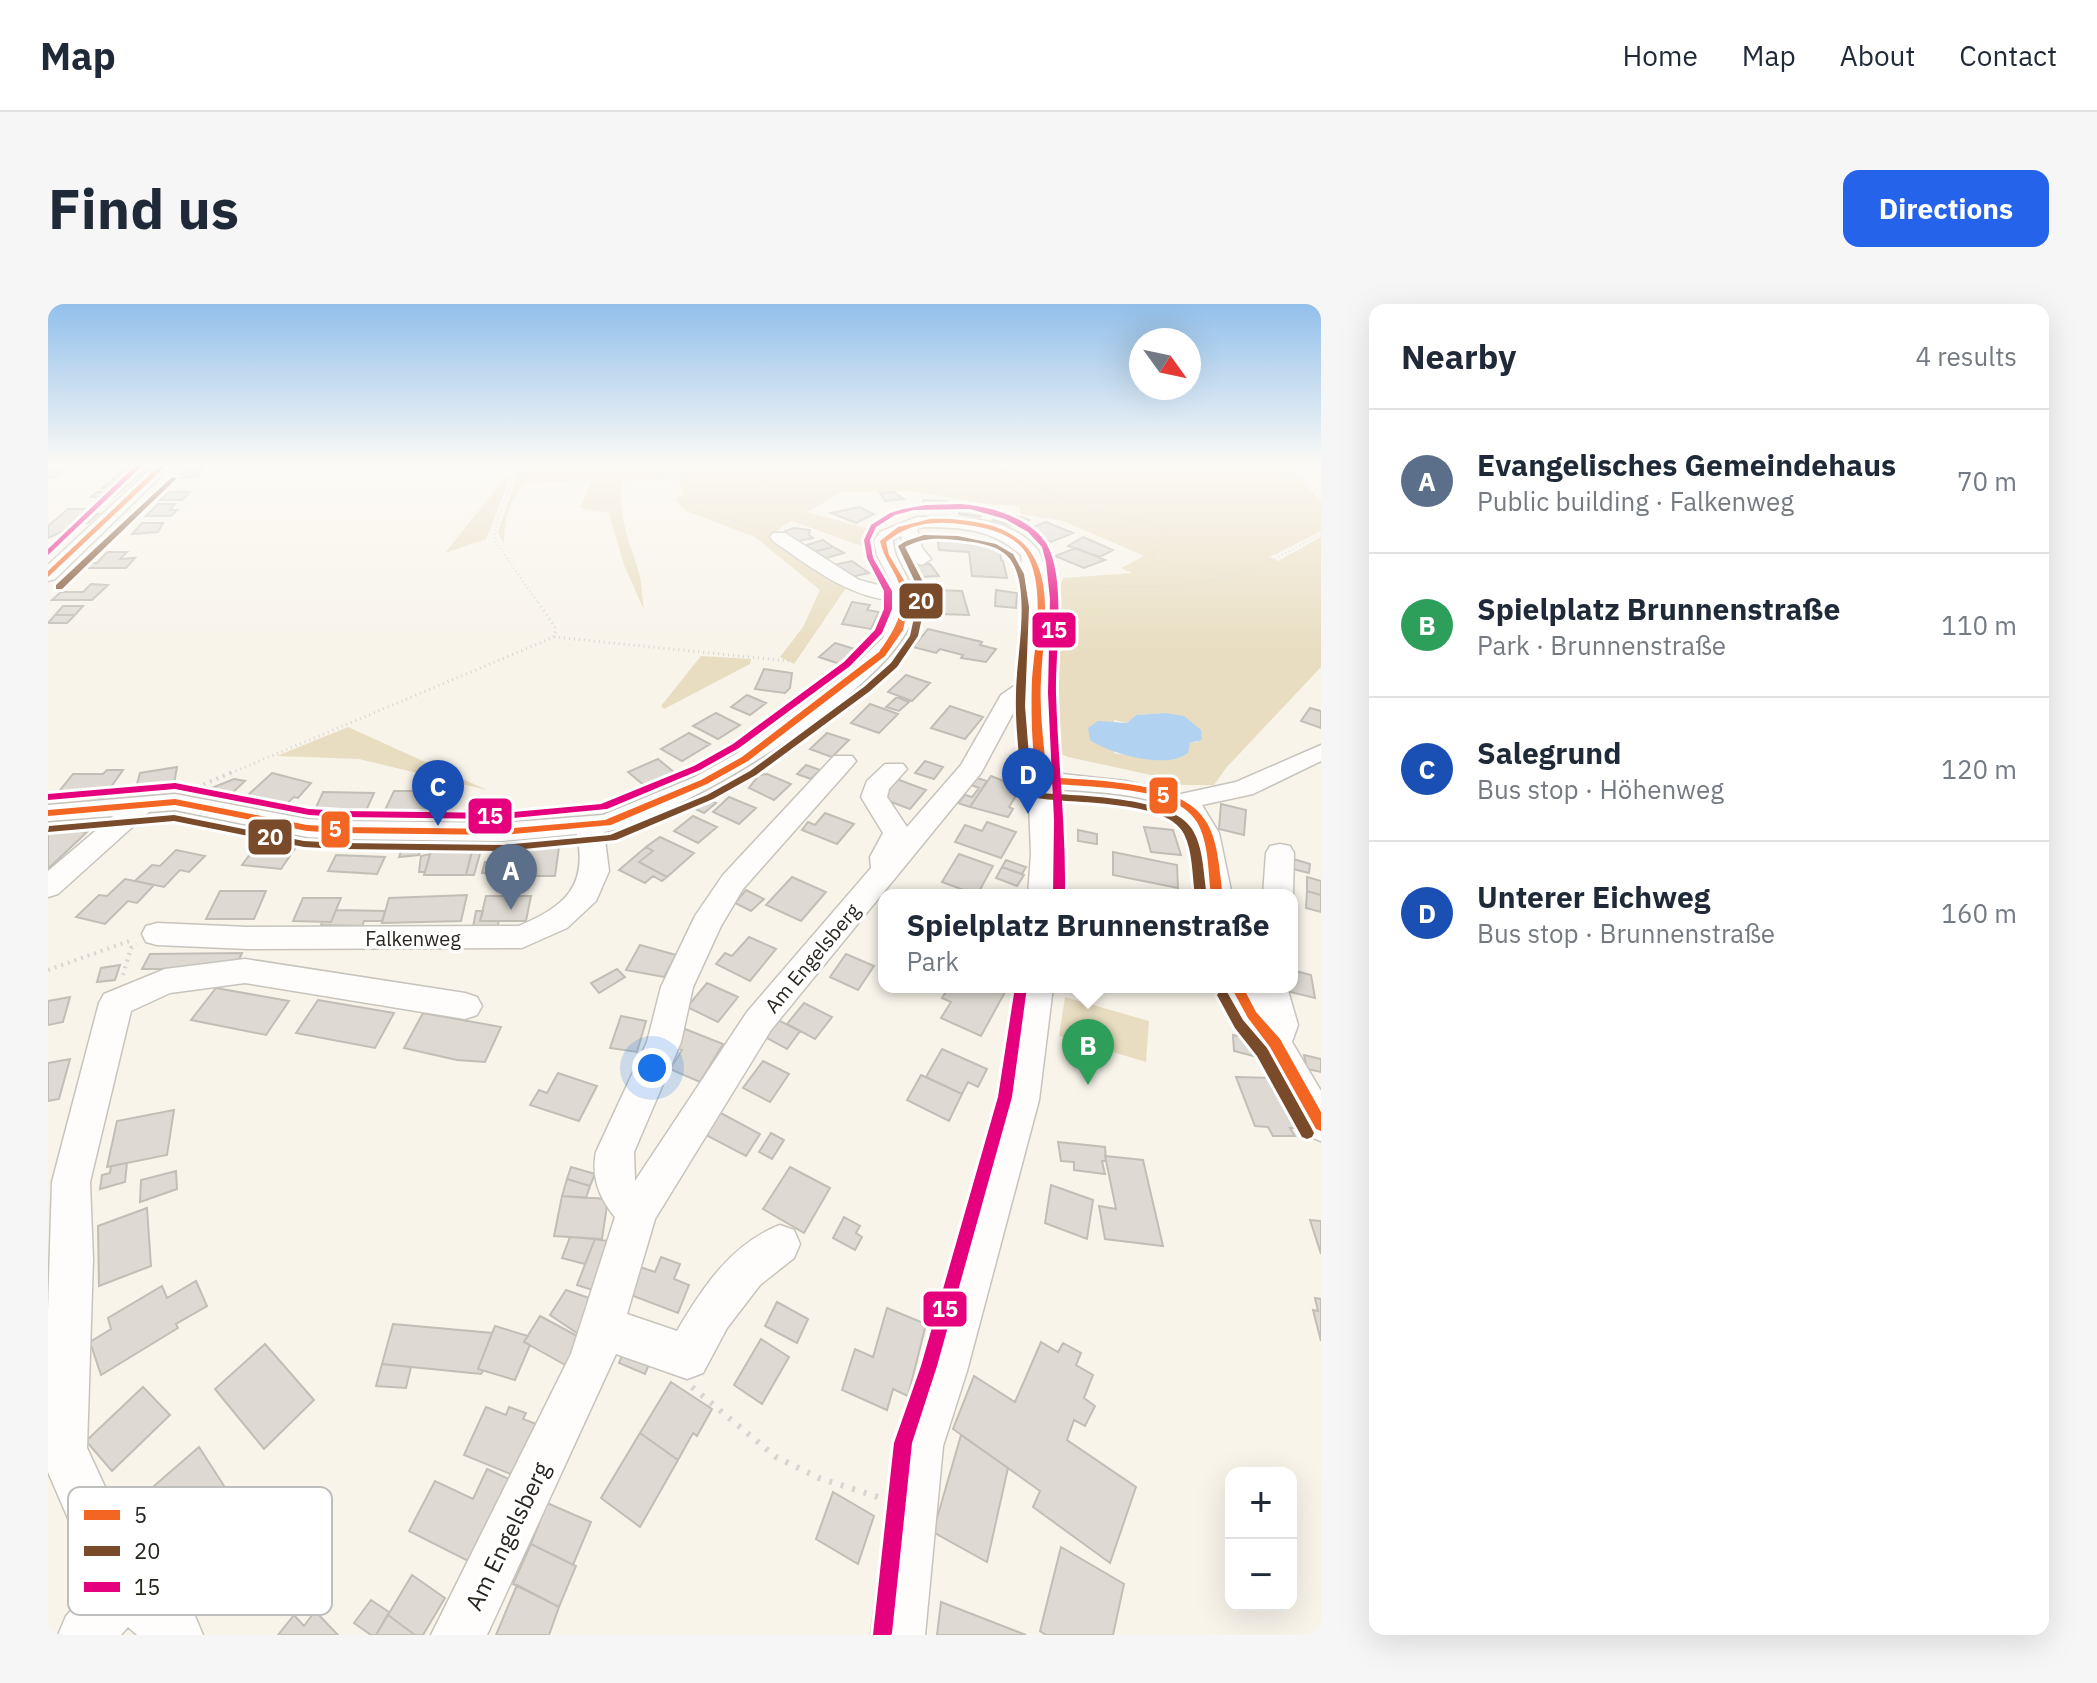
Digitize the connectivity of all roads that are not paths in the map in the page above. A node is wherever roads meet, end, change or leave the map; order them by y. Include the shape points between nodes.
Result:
1 (97, 528) edge
2 (899, 528) edge
3 (908, 528) edge
4 (985, 528) edge
5 (779, 537) road end
6 (922, 559) dead end
7 (48, 575) edge
8 (904, 596) junction
9 (1036, 691) junction
10 (757, 752) junction
11 (1321, 752) edge
12 (843, 761) dead end
13 (687, 768) dead end
14 (894, 769) dead end
15 (1042, 780) junction
16 (1181, 802) junction
17 (144, 803) junction
18 (857, 809) dead end
19 (48, 813) edge
20 (891, 823) junction
21 (589, 826) junction
22 (1280, 853) dead end
23 (884, 873) junction
24 (48, 887) edge
25 (1043, 889) edge
26 (1216, 889) edge
27 (1278, 889) edge
28 (142, 960) junction
29 (1036, 993) edge
30 (1240, 993) edge
31 (1273, 993) edge
32 (465, 1006) dead end
33 (1275, 1043) junction
34 (1321, 1125) edge
35 (637, 1212) junction
36 (780, 1244) dead end
37 (602, 1327) junction
38 (78, 1487) edge
39 (103, 1615) edge
40 (154, 1615) edge
41 (85, 1635) edge
42 (176, 1635) edge
43 (458, 1635) edge
44 (898, 1635) edge

1 - 7 street
2 - 8 street via 883,541
3 - 6 street
4 - 9 street via 1002,532 1030,553 1037,583
5 - 8 street via 845,583
8 - 10 street via 899,630 882,654
9 - 15 street
9 - 23 street, Am Engelsberg via 1022,691 1009,700 972,768
10 - 13 street via 737,750
10 - 21 street via 691,788
11 - 16 street via 1244,788
12 - 35 street via 733,882 706,924 677,987 664,1042 611,1170 618,1194
14 - 20 street via 876,787 874,797
15 - 16 street
15 - 25 street
16 - 26 street via 1198,817
17 - 19 street
17 - 21 street via 175,802 341,830 503,832
17 - 24 street
18 - 20 street
20 - 23 street via 897,833 884,857
21 - 28 street, Falkenweg via 596,867 589,887 558,918 522,937 248,938
22 - 27 street
23 - 35 street, Am Engelsberg via 759,1021
28 - 32 street via 180,978 245,971
28 - 38 street via 135,992 116,1003 71,1182 63,1448
29 - 44 street via 1021,1100 919,1446
30 - 33 street
31 - 33 street via 1281,1025
33 - 34 street
35 - 37 street, Am Engelsberg
36 - 37 street via 745,1271 687,1357
37 - 43 street, Am Engelsberg via 591,1361
39 - 41 street
40 - 42 street

